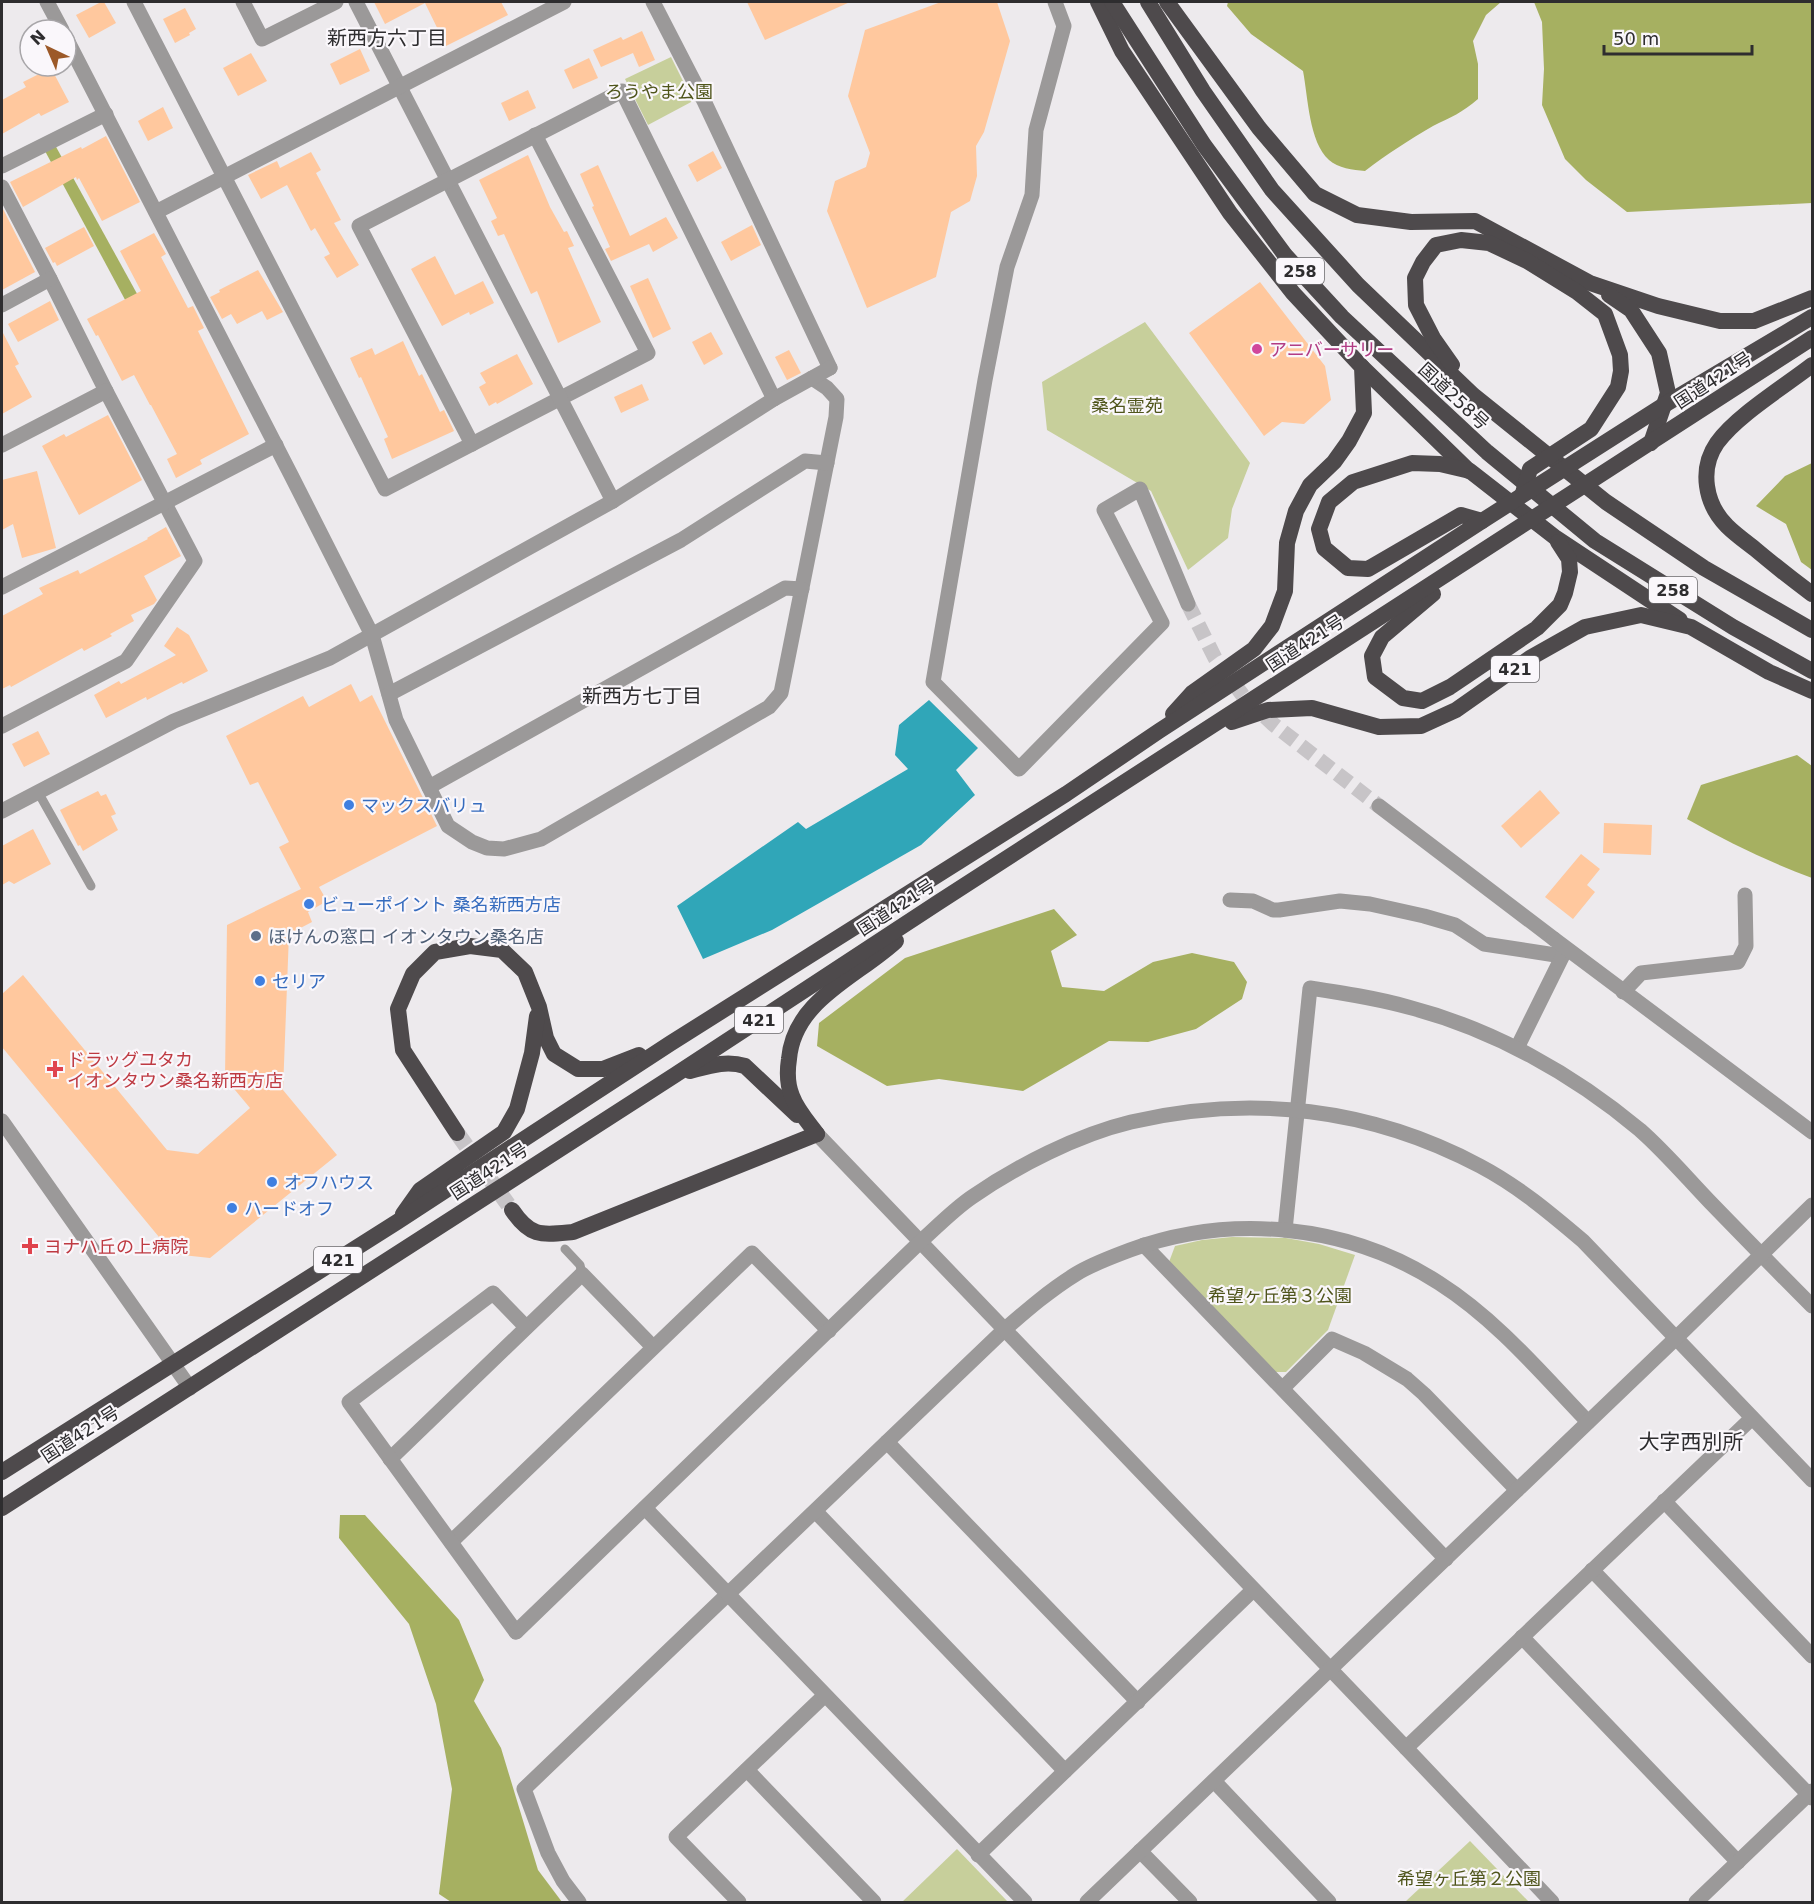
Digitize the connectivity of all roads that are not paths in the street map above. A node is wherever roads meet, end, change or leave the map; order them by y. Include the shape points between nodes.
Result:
1 (47, 2) edge
2 (134, 2) edge
3 (243, 2) edge
4 (336, 2) edge
5 (356, 2) edge
6 (564, 2) edge
7 (653, 2) edge
8 (1055, 2) edge
9 (1098, 2) edge
10 (1112, 2) edge
11 (1148, 2) edge
12 (1167, 2) edge
13 (56, 18) edge
14 (78, 61) edge
15 (399, 86) junction
16 (106, 114) junction
17 (535, 135) junction
18 (2, 166) edge
19 (224, 177) junction
20 (448, 180) junction
21 (2, 187) edge
22 (156, 212) junction
23 (50, 279) junction
24 (1590, 283) junction
25 (1812, 298) edge
26 (2, 305) edge
27 (1812, 317) edge
28 (1812, 338) edge
29 (1812, 365) edge
30 (1362, 367) junction
31 (812, 378) junction
32 (106, 391) junction
33 (1473, 395) junction
34 (560, 398) junction
35 (774, 399) junction
36 (1664, 405) junction
37 (1652, 443) junction
38 (472, 444) junction
39 (2, 445) edge
40 (276, 445) junction
41 (827, 463) junction
42 (1470, 471) junction
43 (1523, 495) junction
44 (613, 501) junction
45 (165, 502) junction
46 (1487, 518) junction
47 (1556, 538) junction
48 (1457, 568) junction
49 (2, 587) edge
50 (802, 589) junction
51 (1812, 594) edge
52 (1188, 604) tunnel mouth
53 (1691, 627) junction
54 (1812, 630) edge
55 (372, 636) junction
56 (1812, 671) edge
57 (1812, 692) edge
58 (389, 694) junction
59 (2, 726) edge
60 (1209, 729) junction
61 (1158, 731) junction
62 (429, 787) junction
63 (38, 792) junction
64 (1379, 806) tunnel mouth
65 (2, 811) edge
66 (91, 886) dead end
67 (1745, 895) dead end
68 (1230, 900) dead end
69 (939, 902) junction
70 (1564, 952) junction
71 (1623, 992) junction
72 (539, 1007) junction
73 (671, 1042) junction
74 (1516, 1048) junction
75 (675, 1075) junction
76 (1297, 1110) junction
77 (2, 1121) edge
78 (1812, 1132) edge
79 (457, 1133) tunnel mouth
80 (817, 1134) junction
81 (1812, 1205) edge
82 (512, 1210) tunnel mouth
83 (397, 1222) junction
84 (1285, 1230) junction
85 (920, 1242) junction
86 (1144, 1245) junction
87 (565, 1249) dead end
88 (1761, 1255) junction
89 (582, 1274) junction
90 (1812, 1306) edge
91 (526, 1327) junction
92 (1004, 1330) junction
93 (829, 1331) junction
94 (1675, 1339) junction
95 (653, 1347) junction
96 (172, 1363) junction
97 (190, 1388) junction
98 (1283, 1388) junction
99 (1752, 1418) junction
100 (1588, 1422) junction
101 (887, 1442) junction
102 (390, 1459) junction
103 (2, 1472) edge
104 (1812, 1480) edge
105 (1517, 1490) junction
106 (1664, 1501) junction
107 (2, 1508) edge
108 (645, 1508) junction
109 (816, 1512) junction
110 (452, 1542) junction
111 (1446, 1559) junction
112 (1592, 1570) junction
113 (1253, 1590) junction
114 (729, 1594) junction
115 (1522, 1637) junction
116 (1812, 1656) edge
117 (1331, 1670) junction
118 (825, 1696) junction
119 (1137, 1702) junction
120 (1406, 1748) junction
121 (747, 1770) junction
122 (1065, 1771) junction
123 (1214, 1781) junction
124 (1811, 1794) edge
125 (1140, 1851) junction
126 (978, 1855) junction
127 (1738, 1862) junction
128 (579, 1902) edge
129 (740, 1902) edge
130 (874, 1902) edge
131 (1025, 1902) edge
132 (1087, 1902) edge
133 (1190, 1902) edge
134 (1329, 1902) edge
135 (1552, 1902) edge
136 (1696, 1902) edge

1 - 13 street
2 - 19 street
3 - 4 street via 262,39
5 - 15 street
6 - 15 street
7 - 31 street via 830,368
8 - 52 street via 1065,26 1036,130 1032,195 1007,267 933,682 1019,769 1162,623 1104,510 1140,489
9 - 30 highway via 1122,51 1230,213 1293,293
10 - 56 highway, 国道258号 / 258 via 1204,145 1285,255 1350,325 1487,452 1595,541
11 - 33 highway, 国道258号 / 258 via 1203,91 1272,190 1358,285
12 - 24 highway via 1259,128 1315,194 1357,215 1411,222 1475,221
14 - 16 street
15 - 19 street
15 - 20 street
16 - 18 street
16 - 22 street
17 - 20 street
17 - 34 street via 648,353
17 - 35 street via 622,91
19 - 22 street
19 - 38 street via 385,489
20 - 34 street
20 - 38 street via 359,226
21 - 23 street
22 - 40 street
23 - 26 street
23 - 32 street
24 - 25 highway via 1720,321 1754,321
24 - 36 highway via 1631,310 1659,353 1668,393
27 - 36 highway, 国道421号 / 421
28 - 37 highway, 国道421号 / 421
29 - 51 highway via 1742,418 1718,442 1708,458 1705,481 1710,502 1726,525
30 - 42 highway
30 - 61 highway via 1364,413 1334,462 1310,484 1296,511 1287,543 1285,591 1272,626 1254,649 1192,693
31 - 35 street
31 - 41 street via 837,399
32 - 39 street
32 - 45 street
33 - 43 highway via 1433,338 1416,305 1415,278 1423,262 1436,245 1461,240 1489,243 1577,292 1605,314 1620,355 1622,371 1608,406 1591,429 1530,469
33 - 54 highway, 国道258号 / 258 via 1606,502 1704,568
34 - 38 street
34 - 44 street
35 - 44 street
36 - 37 highway
36 - 43 highway, 国道421号 / 421
37 - 48 highway, 国道421号 / 421
40 - 45 street
40 - 55 street
41 - 50 street
41 - 58 street via 805,461 681,540
42 - 46 highway via 1412,463 1353,482 1329,502 1319,529 1324,548 1348,568 1368,569 1461,515
42 - 47 highway
43 - 46 highway, 国道421号 / 421
44 - 55 street
45 - 49 street
45 - 59 street via 195,561 126,661
46 - 61 highway, 国道421号 / 421
47 - 48 highway via 1569,559 1570,572 1560,605 1537,628 1450,687 1422,701 1403,698 1375,677 1372,656 1382,637 1453,580
47 - 53 highway
48 - 60 highway, 国道421号 / 421
50 - 62 street via 785,588
50 - 62 street via 781,693 769,707 541,839 504,849 472,842 448,826
53 - 57 highway, 421
53 - 60 highway, 421 via 1641,615 1585,627 1530,658 1456,710 1421,726 1379,727 1312,708 1268,710
55 - 58 street
55 - 63 street via 330,658 174,721
58 - 62 street via 396,720
60 - 69 highway, 国道421号 / 421
61 - 73 highway, 国道421号 / 421 via 1056,800
63 - 65 street
63 - 66 lane
64 - 70 street via 1554,939
67 - 71 street via 1746,946 1738,962 1641,973
68 - 70 street via 1254,901 1273,910 1340,901 1383,906 1455,925 1484,944
69 - 75 highway, 国道421号 / 421
69 - 80 highway via 889,948 814,1005 796,1030 789,1055 788,1082 798,1107
70 - 71 street
70 - 74 street
71 - 78 street
72 - 73 highway via 554,1054 578,1069 603,1069
72 - 79 highway via 525,972 502,950 470,946 435,952 412,974 398,1009 403,1050
72 - 83 highway via 518,1109 504,1132 420,1190
73 - 83 highway, 国道421号 / 421
74 - 76 street via 1410,1007 1310,988
74 - 88 street via 1592,1094 1641,1131
75 - 80 highway via 723,1063 745,1066
75 - 97 highway, 国道421号 / 421
76 - 84 street
76 - 85 street via 1184,1113 1099,1132 1055,1150 996,1182 951,1213
76 - 94 street via 1341,1115 1404,1132 1502,1179 1583,1241
77 - 96 street
80 - 82 highway via 573,1232 541,1235 521,1223
80 - 85 street
81 - 88 street
83 - 96 highway, 国道421号 / 421
84 - 86 street via 1216,1231 1174,1236
84 - 100 street via 1337,1238 1396,1260 1439,1283 1499,1329
85 - 92 street
85 - 93 street
86 - 92 street via 1077,1273
86 - 98 street
87 - 89 lane via 580,1265
88 - 90 street
88 - 94 street
89 - 91 street
89 - 95 street
91 - 102 street
91 - 102 street via 493,1293 349,1402
92 - 101 street
92 - 113 street
93 - 95 street via 752,1253
93 - 108 street
94 - 99 street
94 - 100 street
95 - 110 street
96 - 97 street
96 - 103 highway, 国道421号 / 421
97 - 107 highway, 国道421号 / 421
98 - 105 street via 1332,1339 1407,1379
98 - 111 street
99 - 104 street
99 - 106 street
100 - 105 street
101 - 109 street
101 - 119 street
102 - 110 street
105 - 111 street
106 - 112 street
106 - 116 street
108 - 110 street via 516,1632
108 - 114 street
109 - 114 street
109 - 122 street
111 - 117 street
112 - 115 street
112 - 124 street
113 - 117 street
113 - 119 street
114 - 118 street
114 - 128 street via 524,1790 548,1853
115 - 120 street
115 - 127 street
117 - 120 street
117 - 123 street
118 - 121 street
118 - 126 street
119 - 122 street
120 - 135 street
121 - 129 street via 676,1837
121 - 130 street
122 - 126 street
123 - 125 street
123 - 134 street
124 - 127 street
125 - 132 street
125 - 133 street
126 - 131 street
127 - 136 street

